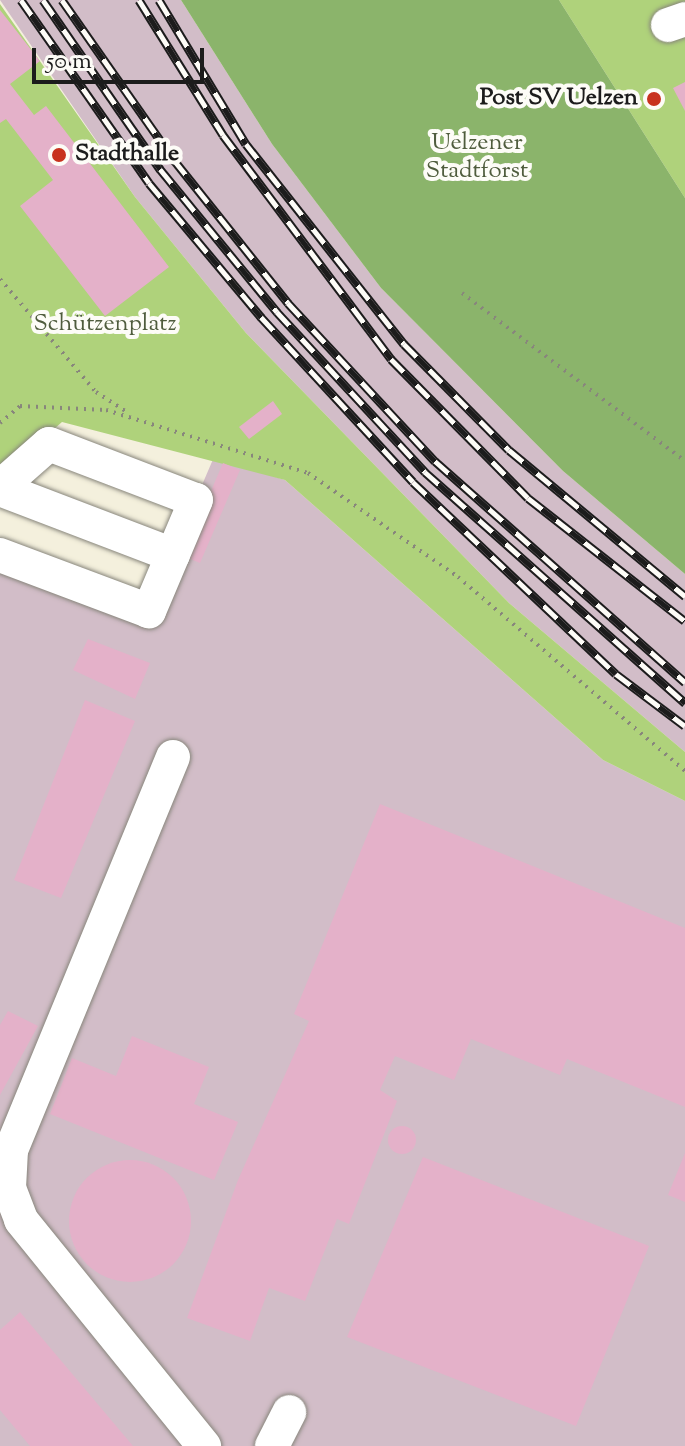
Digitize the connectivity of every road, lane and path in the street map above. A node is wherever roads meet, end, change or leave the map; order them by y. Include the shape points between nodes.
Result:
1 (0, 279) edge
2 (462, 293) dead end
3 (130, 415) junction
4 (0, 423) edge
5 (685, 461) edge
6 (0, 488) edge
7 (0, 555) edge
8 (173, 555) junction
9 (173, 757) dead end
10 (685, 771) edge
11 (289, 1412) dead end
12 (204, 1446) edge
13 (272, 1446) edge

1 - 3 path via 96,392
2 - 5 path
3 - 4 path via 33,405
3 - 10 path via 308,473 458,577
6 - 8 street
6 - 8 street via 49,444 196,500
7 - 8 street via 149,611
9 - 12 street via 11,1150 9,1188 21,1220
11 - 13 street

